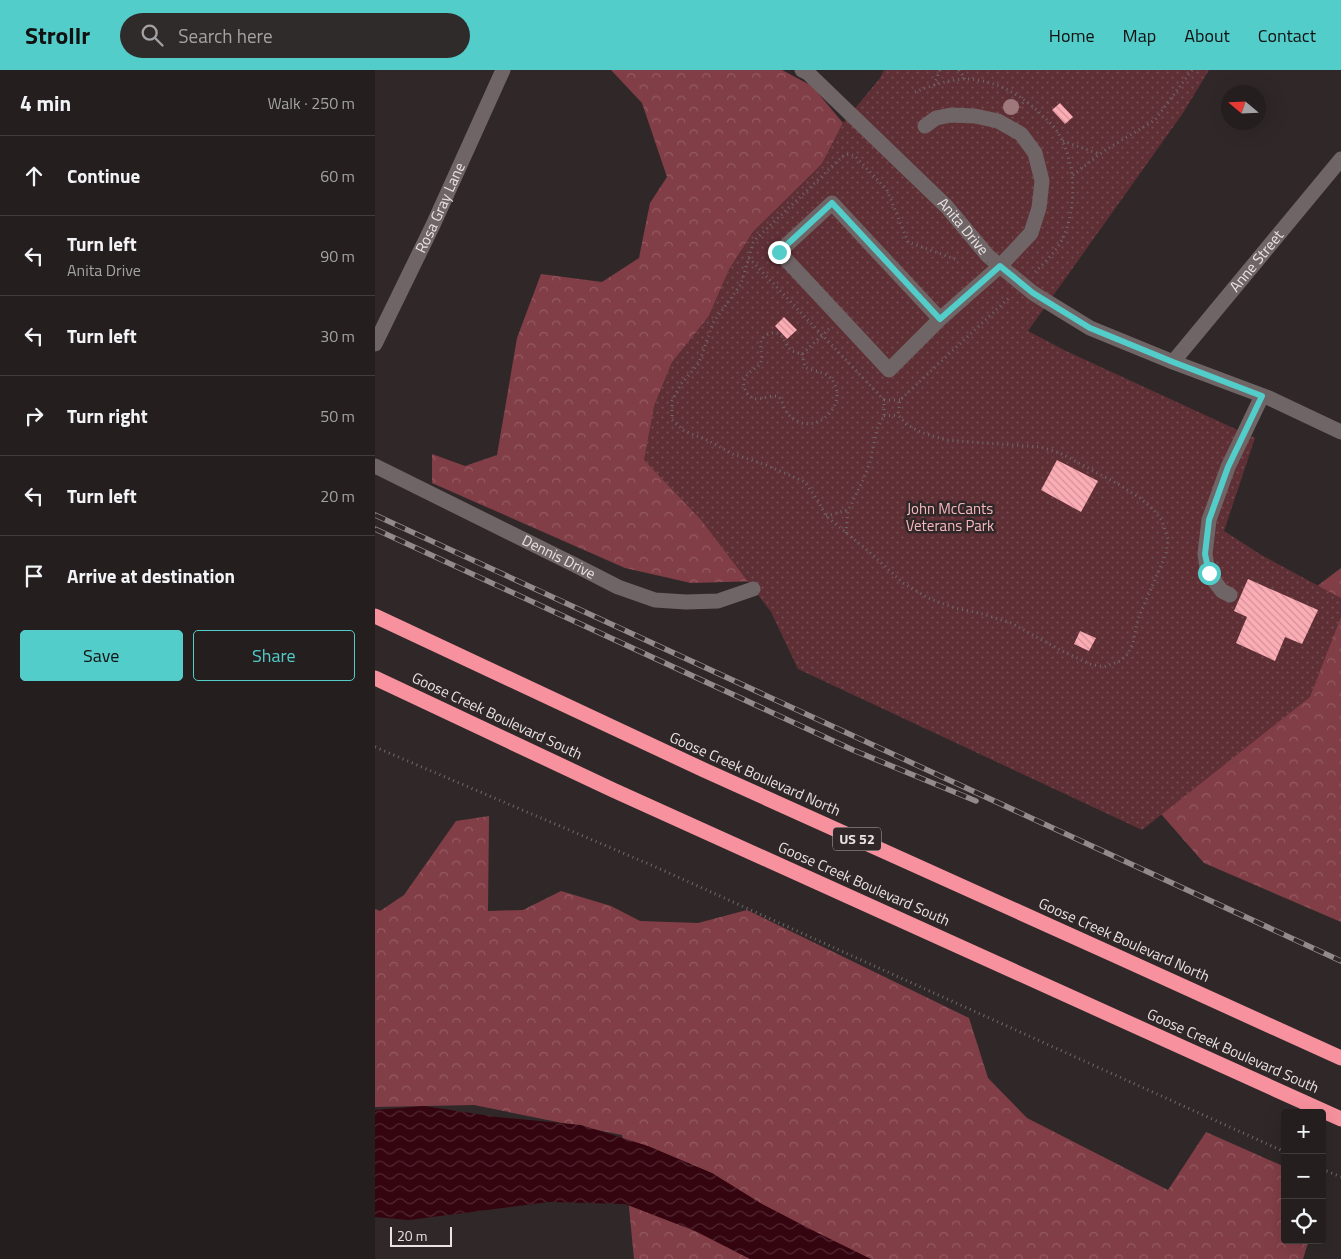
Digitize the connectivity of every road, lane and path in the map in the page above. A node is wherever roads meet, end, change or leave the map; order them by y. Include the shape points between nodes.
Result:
1 (503, 70) edge
2 (940, 70) edge
3 (959, 70) edge
4 (1192, 70) edge
5 (806, 71) edge
6 (965, 79) junction
7 (934, 85) junction
8 (915, 92) dead end
9 (925, 126) dead end
10 (1061, 141) junction
11 (1100, 154) junction
12 (1341, 159) edge
13 (1073, 175) junction
14 (749, 258) junction
15 (955, 260) dead end
16 (1000, 266) junction
17 (1023, 284) junction
18 (840, 318) junction
19 (940, 319) junction
20 (822, 335) junction
21 (375, 344) edge
22 (802, 354) junction
23 (1173, 362) junction
24 (1262, 396) junction
25 (884, 400) junction
26 (900, 400) junction
27 (884, 416) junction
28 (898, 416) junction
29 (1341, 432) edge
30 (375, 466) edge
31 (848, 510) junction
32 (826, 516) junction
33 (846, 533) junction
34 (753, 589) dead end
35 (1230, 595) dead end
36 (375, 616) edge
37 (375, 678) edge
38 (375, 747) edge
39 (1341, 1058) edge
40 (1341, 1119) edge
41 (1281, 1150) edge
42 (1326, 1171) edge
43 (1341, 1178) edge

1 - 21 street, Rosa Gray Lane
2 - 7 path
3 - 6 path
4 - 11 path via 1155,120
5 - 16 street, Anita Drive via 947,208
6 - 7 path
6 - 10 path via 997,85 1029,102 1054,127
7 - 8 path
9 - 16 street via 936,118 951,115 998,121 1021,134 1035,154 1043,180 1039,208 1031,233
10 - 11 path
10 - 13 path
11 - 13 path
12 - 23 street, Anne Street
13 - 17 path via 1073,200 1062,240
14 - 15 path via 756,239 844,155 850,154 887,190 908,242
14 - 20 path
14 - 32 path via 741,284 713,324 699,363 681,384 673,401 672,420 684,430 733,454 805,482
16 - 17 street, Anita Drive
16 - 19 street
17 - 23 street, Anita Drive via 1090,328
17 - 26 path
18 - 19 street via 889,370
18 - 19 street via 779,252 832,203
18 - 20 path
20 - 22 path
20 - 25 path
22 - 22 path via 791,350 780,334 766,335 760,347 762,360 744,382 750,396 765,398 775,395 792,418 812,423 825,419 831,413 836,401 835,386 827,375 805,367
23 - 24 street, Anita Drive
24 - 29 street, Anita Drive
24 - 35 street via 1228,467 1209,520 1205,554 1209,573 1222,591
25 - 26 path
25 - 27 path
26 - 28 path
27 - 28 path
27 - 31 path via 877,429 870,462
28 - 33 path via 920,432 946,440 1040,447 1060,453 1118,484 1154,510 1168,539 1166,554 1138,619 1133,643 1120,661 1105,667 1090,664 1011,623 927,598 903,582
30 - 34 street, Dennis Drive via 618,587 655,600 718,601
31 - 32 path
31 - 33 path
32 - 33 path
36 - 39 highway, Goose Creek Boulevard North / US 52 via 704,770
37 - 40 highway, Goose Creek Boulevard South via 622,794
38 - 41 path via 658,868
42 - 43 path

